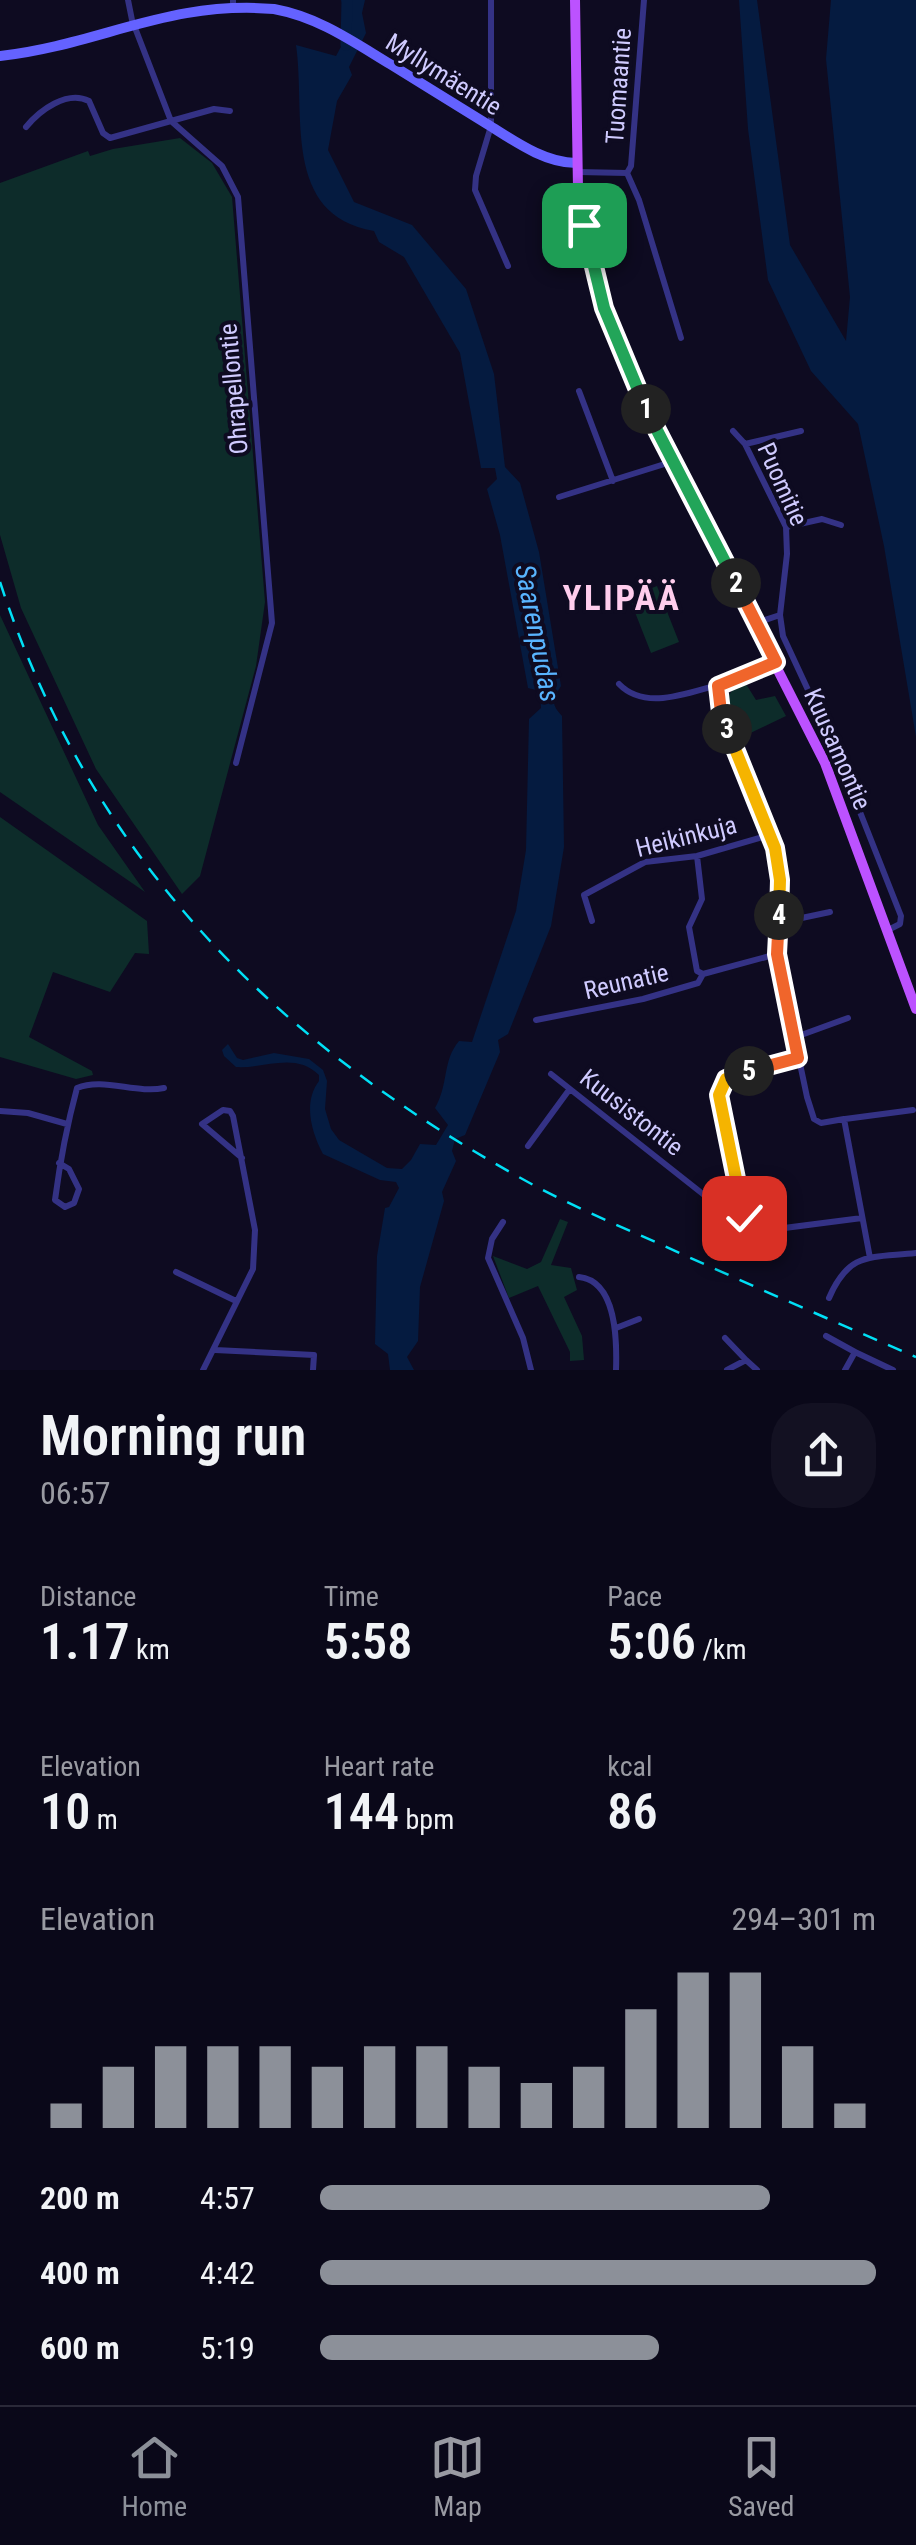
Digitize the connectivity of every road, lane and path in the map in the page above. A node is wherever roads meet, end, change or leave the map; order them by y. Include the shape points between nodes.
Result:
1 (128, 0) edge
2 (490, 0) edge
3 (575, 0) edge
4 (644, 0) edge
5 (233, 1) edge
6 (132, 20) junction
7 (0, 56) edge
8 (230, 110) dead end
9 (171, 121) junction
10 (491, 126) junction
11 (26, 127) dead end
12 (577, 168) junction
13 (627, 173) junction
14 (508, 266) dead end
15 (680, 338) dead end
16 (579, 391) dead end
17 (733, 431) dead end
18 (800, 431) dead end
19 (745, 444) junction
20 (672, 461) junction
21 (612, 481) junction
22 (560, 496) dead end
23 (841, 525) dead end
24 (786, 527) junction
25 (780, 615) junction
26 (756, 623) junction
27 (776, 662) junction
28 (619, 684) dead end
29 (718, 686) junction
30 (236, 764) dead end
31 (770, 835) junction
32 (696, 856) junction
33 (830, 912) dead end
34 (592, 921) dead end
35 (778, 922) junction
36 (888, 930) junction
37 (777, 954) junction
38 (703, 974) junction
39 (916, 1008) edge
40 (848, 1018) dead end
41 (536, 1020) dead end
42 (793, 1038) junction
43 (798, 1058) junction
44 (551, 1074) dead end
45 (164, 1088) dead end
46 (569, 1090) junction
47 (0, 1110) edge
48 (912, 1110) dead end
49 (844, 1120) junction
50 (67, 1124) junction
51 (528, 1146) dead end
52 (242, 1158) junction
53 (60, 1163) junction
54 (740, 1202) junction
55 (862, 1218) junction
56 (502, 1222) dead end
57 (916, 1253) edge
58 (870, 1258) junction
59 (176, 1272) dead end
60 (579, 1276) dead end
61 (830, 1298) dead end
62 (236, 1301) junction
63 (639, 1319) dead end
64 (616, 1328) junction
65 (826, 1336) dead end
66 (725, 1338) dead end
67 (214, 1350) junction
68 (855, 1352) junction
69 (746, 1360) junction
70 (203, 1370) edge
71 (313, 1370) edge
72 (531, 1370) edge
73 (616, 1370) edge
74 (727, 1370) edge
75 (756, 1370) edge
76 (845, 1370) edge
77 (893, 1370) edge

1 - 6 street
2 - 10 street
3 - 12 main road, Kuusamontie
4 - 13 street, Tuomaantie
5 - 6 main road, Myllymäentie
5 - 10 main road, Myllymäentie via 293,13 338,32
6 - 7 main road, Myllymäentie
6 - 9 street
8 - 9 street
9 - 11 street via 110,138 89,100 78,96 44,107
9 - 30 street, Ohrapellontie via 222,166 238,197 272,623
10 - 12 main road, Myllymäentie
10 - 14 street via 475,190
12 - 13 street, Tuomaantie
12 - 20 main road, Kuusamontie via 604,308
13 - 15 street, Tuomaantie
16 - 21 street
17 - 19 street, Puomitie
18 - 19 street
19 - 24 street, Puomitie
20 - 21 street
20 - 26 main road, Kuusamontie
21 - 22 street
23 - 24 street via 822,519
24 - 25 street, Puomitie
25 - 26 street
25 - 36 street, Puomitie via 786,646 901,916
26 - 27 main road, Kuusamontie
27 - 29 street
27 - 36 main road, Kuusamontie via 832,779
28 - 29 street via 640,698
29 - 31 street via 723,720
31 - 32 street, Heikinkuja
31 - 35 street via 778,864
32 - 34 street, Heikinkuja via 645,862 584,895
32 - 38 street via 702,899 688,927
33 - 35 street
35 - 37 street
36 - 39 main road, Kuusamontie
37 - 38 street, Reunatie
37 - 42 street
38 - 41 street, Reunatie via 698,983 644,999
40 - 42 street
42 - 43 street
43 - 49 street via 814,1120
43 - 54 street via 726,1079 719,1095
44 - 46 street, Kuusistontie
45 - 50 street via 87,1084 77,1088
46 - 51 street
46 - 54 street, Kuusistontie via 712,1202
47 - 50 street
48 - 49 street
49 - 55 street
50 - 53 street
52 - 52 street via 229,1148 202,1124 230,1111
52 - 62 street via 255,1230 253,1269
53 - 53 street via 79,1189 65,1207 55,1200
54 - 55 street via 750,1226 761,1231
55 - 58 street
56 - 72 street via 488,1258
57 - 58 street
58 - 61 street via 843,1270
59 - 62 street
60 - 64 street via 599,1285
62 - 67 street
63 - 64 street
64 - 73 street
65 - 68 street
66 - 69 street
67 - 70 street
67 - 71 street via 314,1355
68 - 76 street
68 - 77 street
69 - 74 street
69 - 75 street

